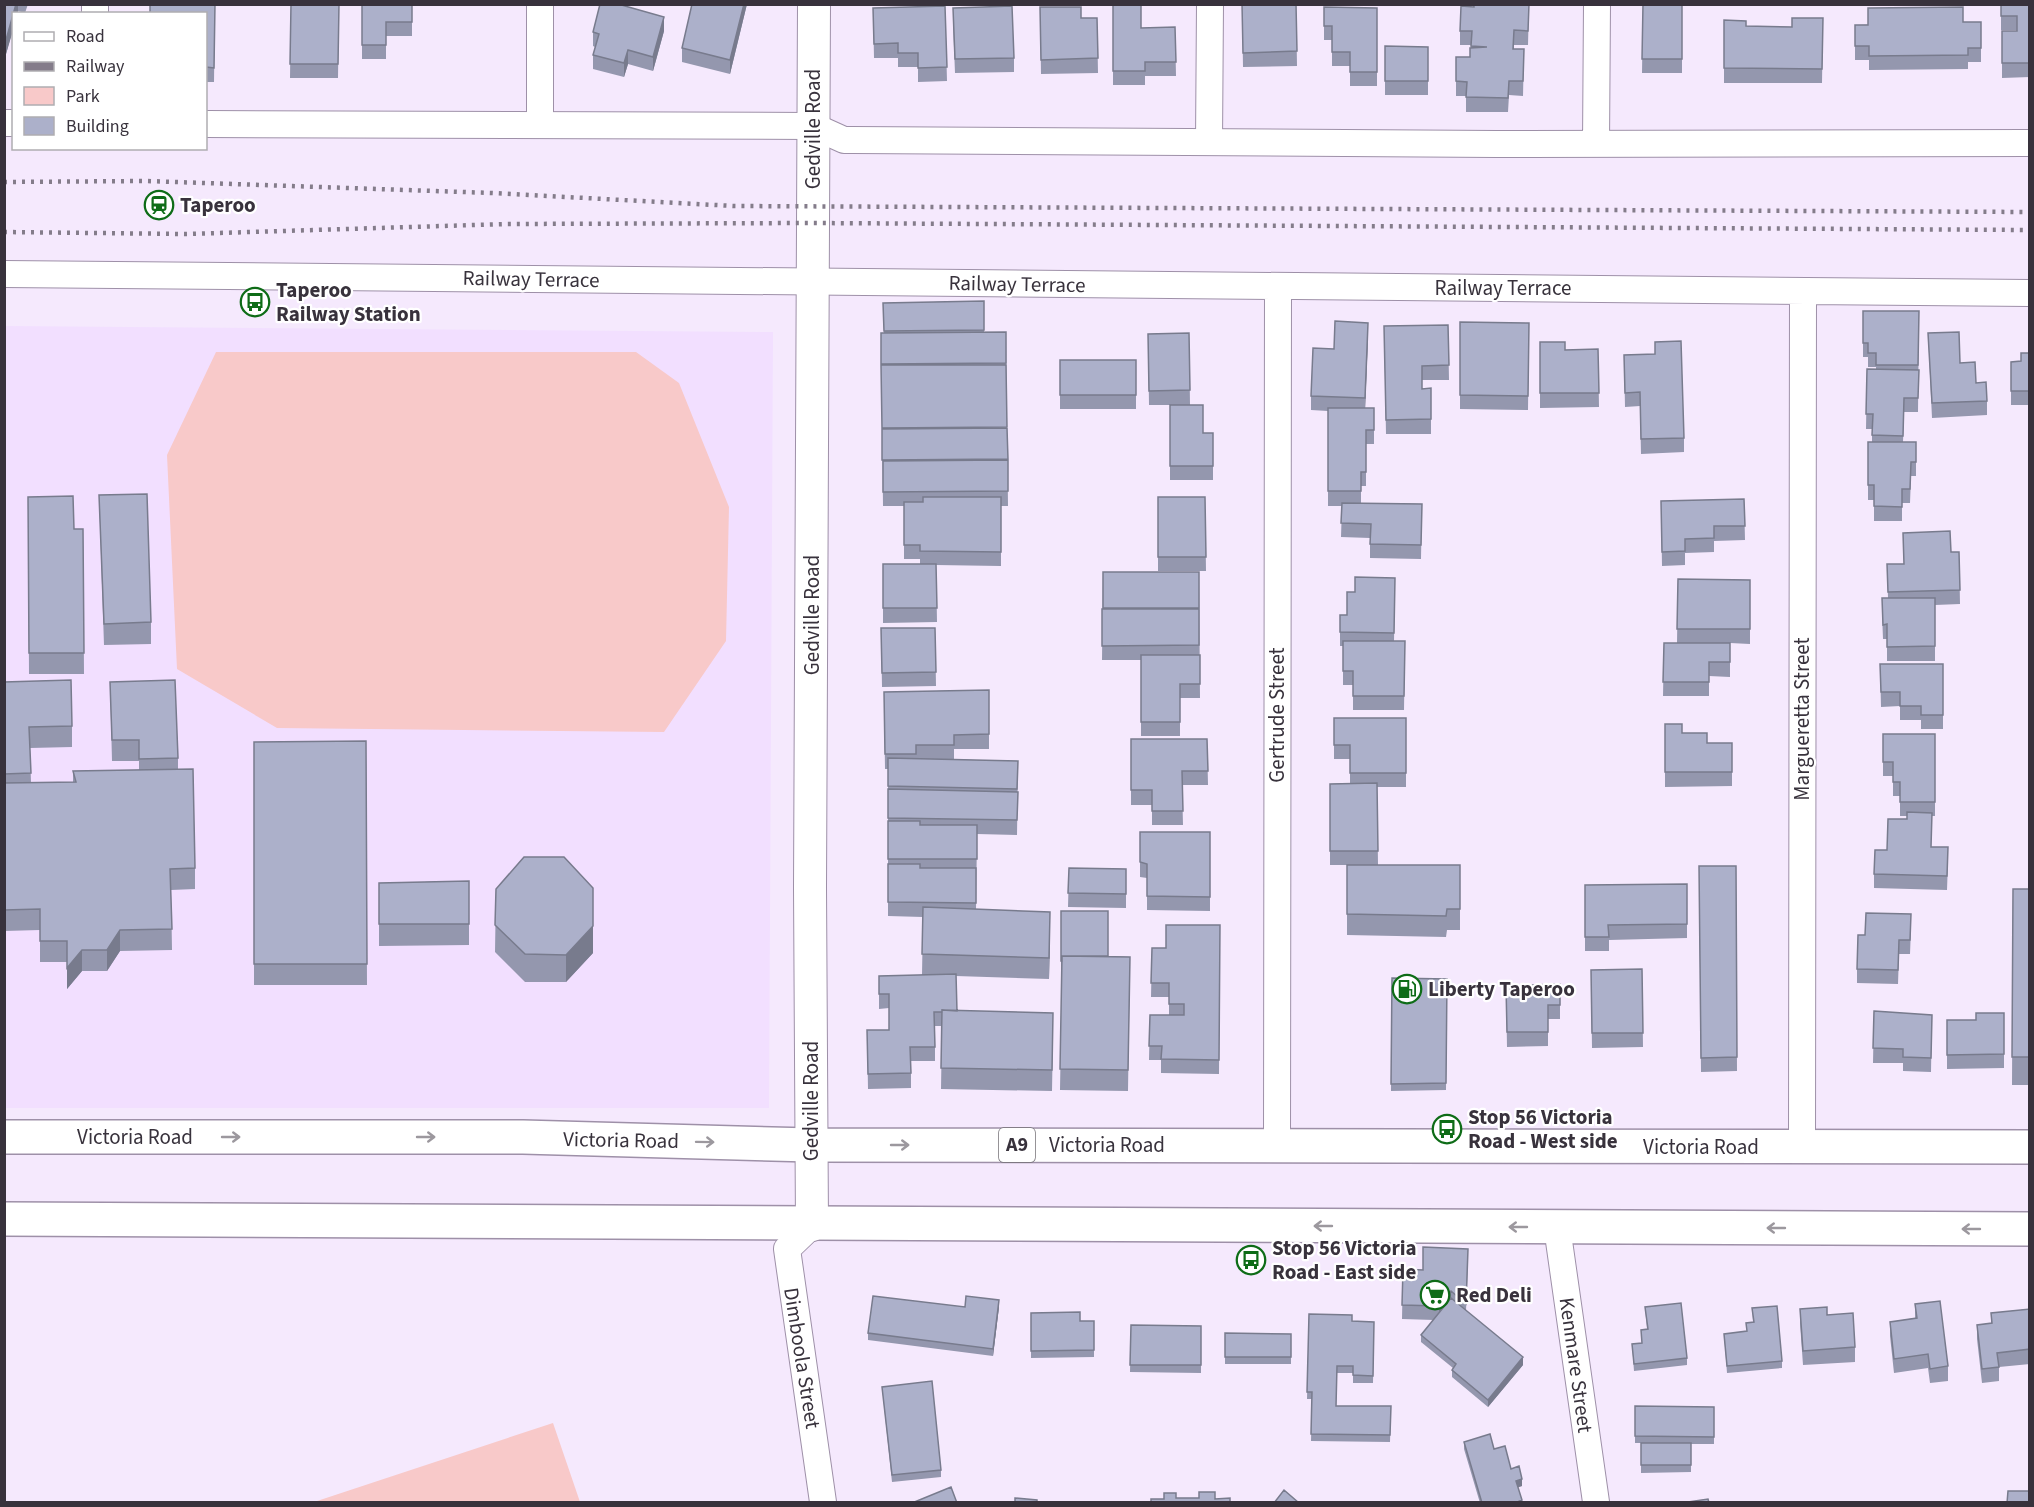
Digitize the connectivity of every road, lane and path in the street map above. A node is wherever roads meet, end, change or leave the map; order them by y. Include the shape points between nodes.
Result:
1 (540, 4) edge
2 (814, 4) edge
3 (1210, 4) edge
4 (1597, 4) edge
5 (207, 124) edge
6 (540, 125) junction
7 (813, 126) junction
8 (1209, 142) junction
9 (2030, 143) edge
10 (1596, 144) junction
11 (4, 274) edge
12 (813, 282) junction
13 (1278, 286) junction
14 (1803, 291) junction
15 (2030, 293) edge
16 (4, 1137) edge
17 (811, 1145) junction
18 (1277, 1145) junction
19 (1802, 1147) junction
20 (2030, 1147) edge
21 (4, 1219) edge
22 (812, 1225) junction
23 (1557, 1227) junction
24 (2030, 1229) edge
25 (823, 1503) edge
26 (1596, 1503) edge

1 - 6 street
2 - 7 street, Gedville Road
3 - 8 street
4 - 10 street
5 - 6 street
6 - 7 street
7 - 8 street via 844,140
7 - 12 street, Gedville Road
8 - 10 street
9 - 10 street
11 - 12 street, Railway Terrace
12 - 13 street, Railway Terrace
12 - 17 street, Gedville Road
13 - 14 street, Railway Terrace
13 - 18 street, Gertrude Street
14 - 15 street, Railway Terrace
14 - 19 street, Margueretta Street
16 -> 17 highway, Victoria Road / A9 via 523,1137
17 -> 18 highway, Victoria Road / A9
17 - 22 street, Gedville Road
18 - 19 highway, Victoria Road / A9
19 - 20 highway, Victoria Road / A9
21 - 22 highway
23 -> 22 highway
22 - 25 street, Dimboola Street via 787,1249
24 -> 23 highway
23 - 26 street, Kenmare Street

